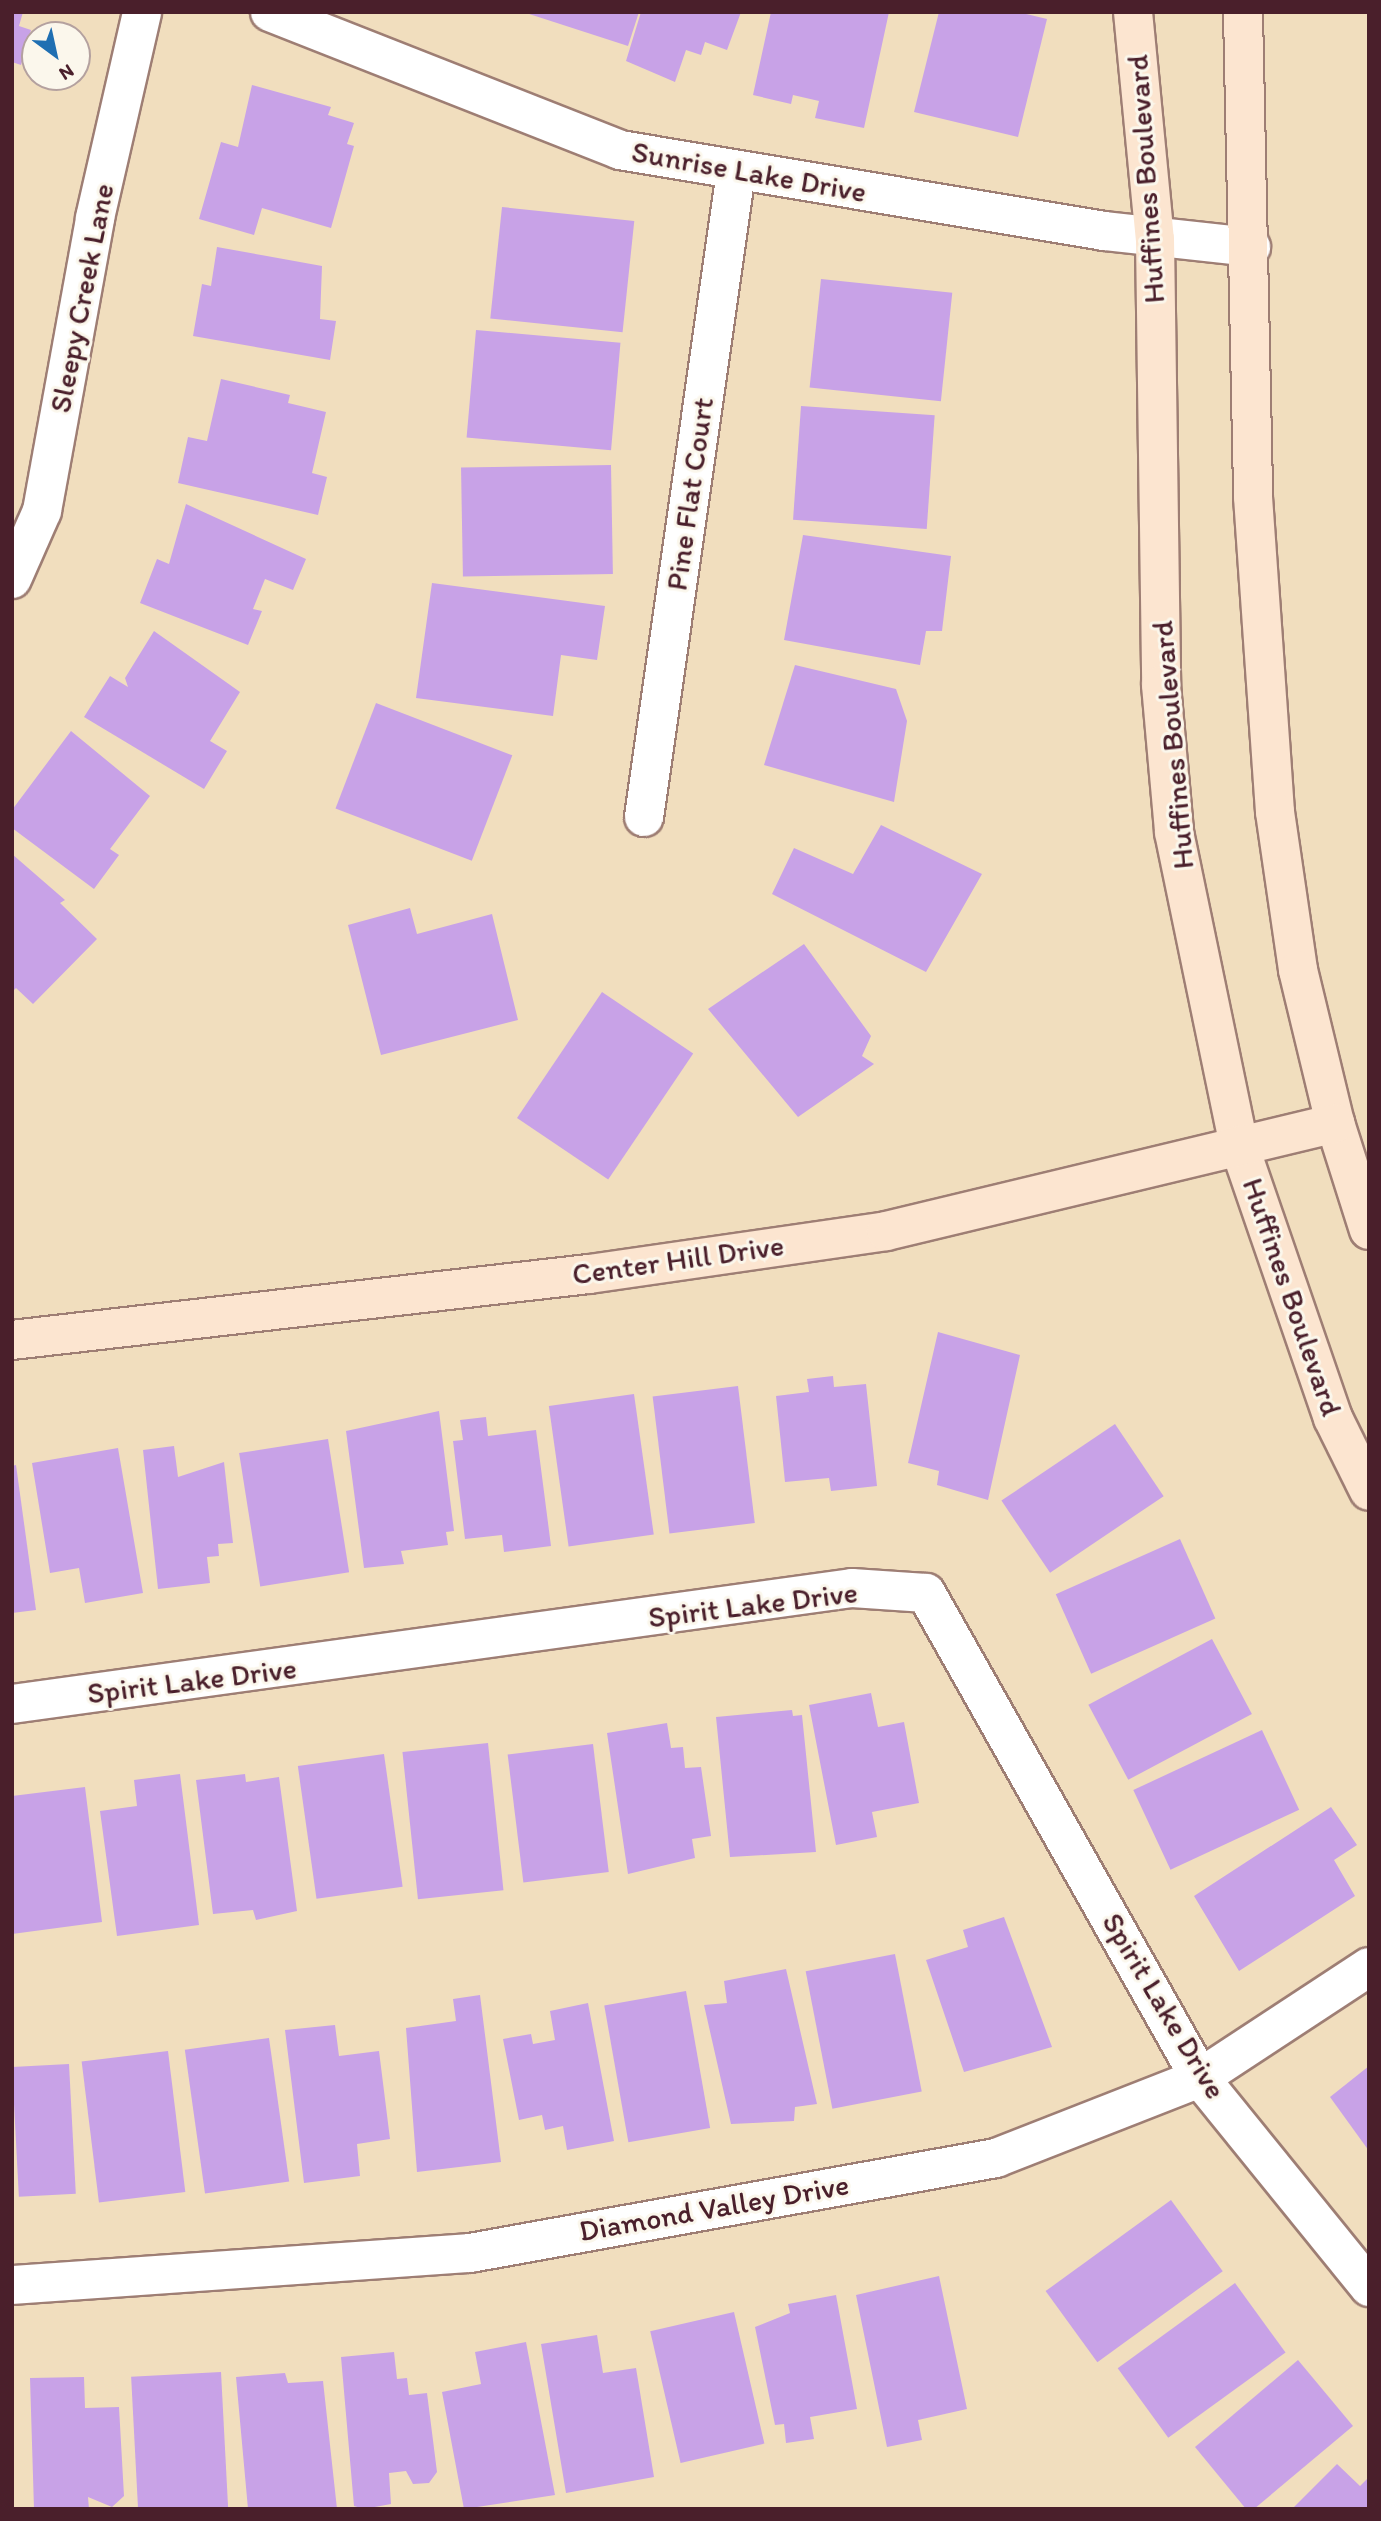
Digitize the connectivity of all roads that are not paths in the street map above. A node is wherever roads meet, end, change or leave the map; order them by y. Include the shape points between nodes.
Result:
1 (142, 12) edge
2 (270, 12) edge
3 (1133, 12) edge
4 (1243, 12) edge
5 (736, 172) junction
6 (1155, 239) junction
7 (1251, 247) junction
8 (12, 579) edge
9 (644, 817) dead end
10 (1335, 1123) junction
11 (1239, 1145) junction
12 (1369, 1230) edge
13 (12, 1340) edge
14 (1369, 1491) edge
15 (12, 1704) edge
16 (1369, 1967) edge
17 (1200, 2078) junction
18 (12, 2285) edge
19 (1369, 2287) edge

1 - 8 street, Sleepy Creek Lane via 96,218 43,510
2 - 5 street, Sunrise Lake Drive via 620,150
3 - 6 main road, Huffines Boulevard
4 - 7 main road
5 - 6 street, Sunrise Lake Drive
5 - 9 street, Pine Flat Court
6 - 7 street, Sunrise Lake Drive
6 - 11 main road, Huffines Boulevard via 1161,685 1174,832
7 - 10 main road via 1253,497 1275,812 1298,970
10 - 11 main road, Center Hill Drive
10 - 12 main road
11 - 13 main road, Center Hill Drive via 886,1231 589,1273
11 - 14 main road, Huffines Boulevard via 1334,1418
15 - 17 street, Spirit Lake Drive via 852,1588 926,1593
16 - 17 street, Diamond Valley Drive
17 - 18 street, Diamond Valley Drive via 996,2158 470,2253
17 - 19 street, Spirit Lake Drive

